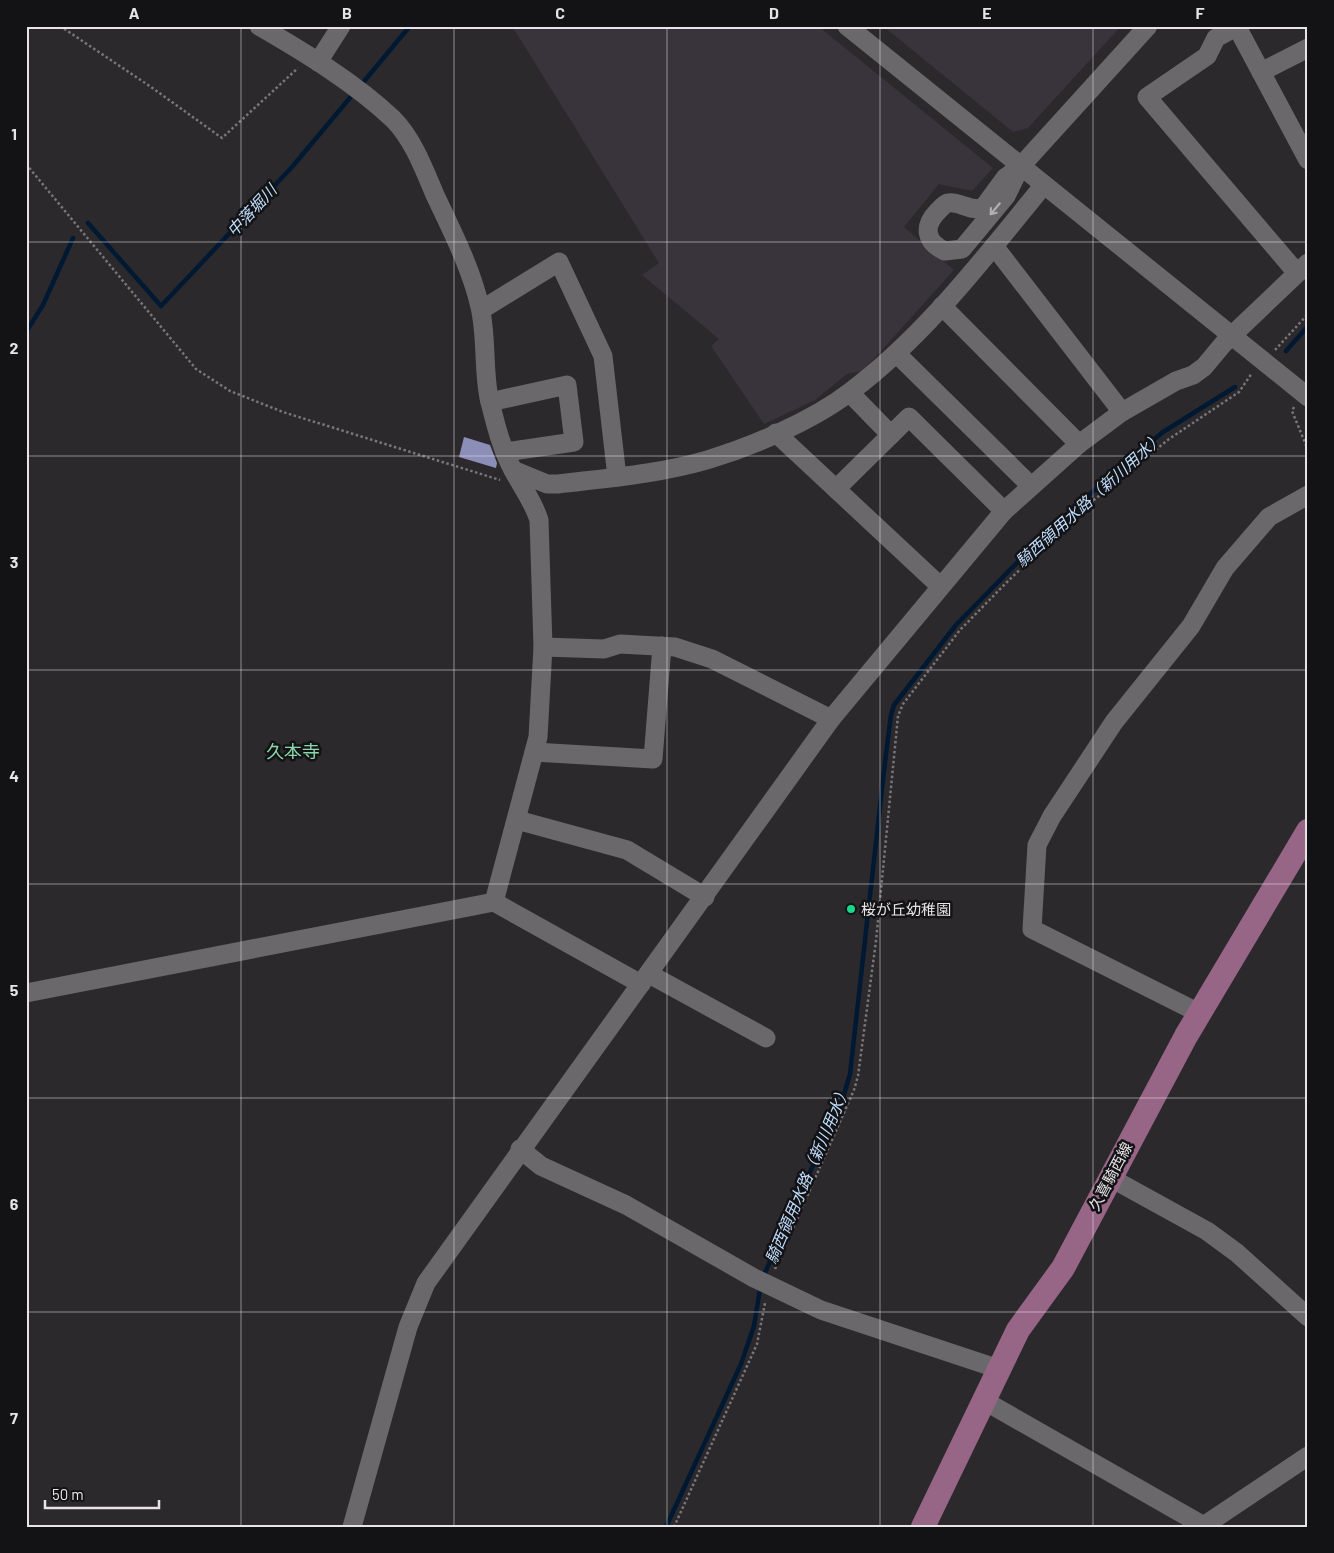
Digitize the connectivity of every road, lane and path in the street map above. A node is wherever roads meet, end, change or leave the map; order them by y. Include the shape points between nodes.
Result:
1 (60, 26) edge
2 (259, 26) edge
3 (341, 26) edge
4 (847, 26) edge
5 (1148, 26) edge
6 (1238, 27) edge
7 (1308, 48) edge
8 (314, 59) junction
9 (1261, 72) junction
10 (1308, 160) edge
11 (26, 164) edge
12 (1020, 167) junction
13 (1043, 186) junction
14 (994, 246) junction
15 (1302, 268) edge
16 (942, 306) junction
17 (480, 310) junction
18 (1308, 314) edge
19 (1231, 336) junction
20 (1272, 353) dead end
21 (897, 354) junction
22 (1254, 370) dead end
23 (850, 393) junction
24 (1305, 398) edge
25 (490, 402) junction
26 (1122, 412) junction
27 (776, 434) junction
28 (891, 435) junction
29 (1079, 444) junction
30 (505, 452) junction
31 (1308, 456) edge
32 (513, 470) junction
33 (617, 477) junction
34 (1031, 486) junction
35 (524, 488) junction
36 (836, 489) junction
37 (1308, 495) edge
38 (1004, 511) junction
39 (940, 586) junction
40 (662, 646) junction
41 (543, 647) junction
42 (831, 719) junction
43 (534, 752) junction
44 (517, 820) junction
45 (1308, 831) edge
46 (705, 897) junction
47 (494, 902) junction
48 (645, 979) junction
49 (26, 993) edge
50 (1199, 1013) junction
51 (766, 1038) dead end
52 (520, 1149) junction
53 (1109, 1178) junction
54 (770, 1286) junction
55 (1308, 1317) edge
56 (998, 1369) junction
57 (983, 1400) junction
58 (1308, 1456) edge
59 (1203, 1526) edge
60 (352, 1527) edge
61 (674, 1527) edge
62 (923, 1527) edge

1 - 8 path via 222,138
2 - 8 street
3 - 8 street
4 - 12 street
5 - 12 street
6 - 9 street
6 - 15 street via 1216,38 1207,56 1146,97
7 - 9 street
8 - 17 street via 393,120 407,137 465,260
9 - 10 street
11 - 35 path via 196,369 230,391 283,412
12 -> 12 street via 1006,196 962,249 945,251 932,241 928,231 930,219 945,204 982,208 1005,178
12 - 13 street
13 - 14 street
13 - 19 street
14 - 16 street
14 - 26 street
15 - 19 street
16 - 21 street
16 - 29 street
17 - 25 street
17 - 33 street via 559,262 603,356
18 - 20 path
19 - 24 street
19 - 26 street via 1193,375 1176,381
21 - 23 street
21 - 34 street
22 - 54 path via 1238,392 1168,439 1090,504 1008,581 960,630 903,704 898,716 876,941 858,1076
23 - 27 street
23 - 28 street
24 - 31 path via 1292,411 1298,420
25 - 30 street
25 - 30 street via 567,385 574,442
26 - 29 street
27 - 33 street via 707,460
27 - 36 street
28 - 36 street
28 - 38 street via 909,417
29 - 34 street
30 - 32 street
32 - 33 street via 547,484
32 - 35 street
34 - 38 street
35 - 41 street via 539,520
36 - 39 street
37 - 50 street via 1269,517 1225,568 1191,626 1114,722 1052,816 1037,845 1032,929
38 - 39 street
39 - 42 street
40 - 41 street via 620,644 604,649 572,650
40 - 42 street via 712,659
40 - 43 street via 653,760
41 - 43 street via 538,737
42 - 46 street
43 - 44 street
44 - 46 street via 627,850
44 - 47 street
45 - 50 main road, 久喜騎西線
46 - 48 street
47 - 48 street
47 - 49 street
48 - 51 street
48 - 52 street
50 - 53 main road, 久喜騎西線
52 - 54 street via 541,1166 626,1204
52 - 60 street via 426,1283 414,1307
53 - 55 street via 1207,1231 1237,1253
53 - 56 main road, 久喜騎西線 via 1063,1268 1018,1330
54 - 56 street via 821,1310
54 - 61 path via 757,1344
56 - 57 main road, 久喜騎西線
57 - 59 street
57 - 62 main road, 久喜騎西線
58 - 59 street

